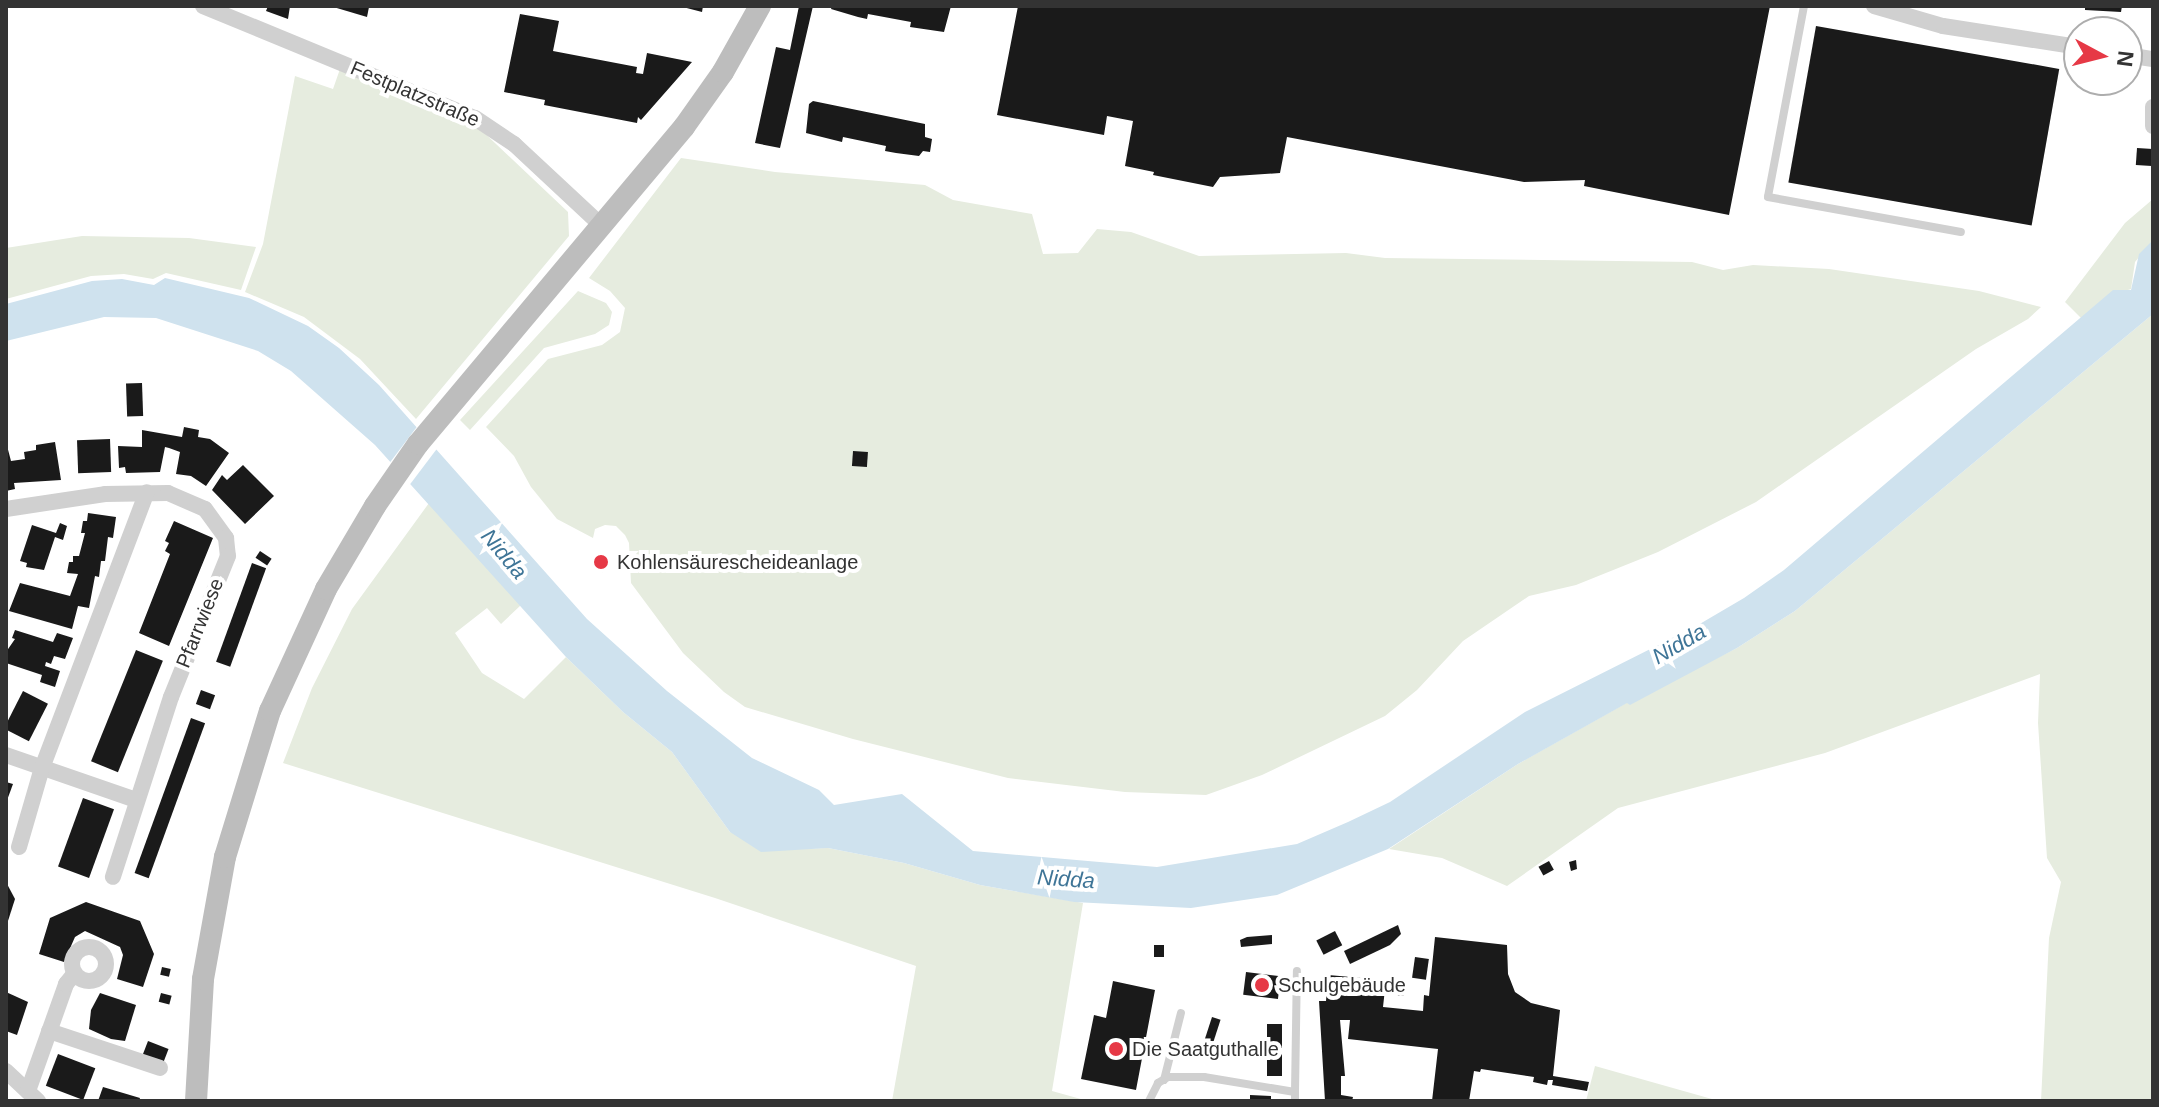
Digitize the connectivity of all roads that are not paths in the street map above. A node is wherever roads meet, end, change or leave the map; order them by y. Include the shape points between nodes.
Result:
1 (203, 6) edge
2 (760, 6) edge
3 (1804, 6) edge
4 (1874, 6) edge
5 (2063, 45) edge
6 (2153, 107) edge
7 (2153, 126) edge
8 (601, 225) junction
9 (1961, 232) dead end
10 (147, 492) junction
11 (6, 509) edge
12 (6, 755) edge
13 (42, 768) junction
14 (136, 800) junction
15 (19, 847) dead end
16 (113, 877) dead end
17 (1297, 971) dead end
18 (74, 974) dead end
19 (1181, 1013) dead end
20 (49, 1031) junction
21 (160, 1068) dead end
22 (6, 1071) edge
23 (1164, 1080) junction
24 (193, 1095) edge
25 (33, 1096) edge
26 (1295, 1097) edge
27 (1149, 1101) edge

1 - 8 street, Festplatzstraße via 475,118 514,144
2 - 8 main road via 684,127
3 - 9 lane via 1768,197
4 - 5 street via 1943,26
6 - 7 street
8 - 24 main road via 455,396 375,506 306,627 253,757 225,857 209,936
10 - 11 street, Pfarrwiese
10 - 13 street
10 - 14 street, Pfarrwiese via 176,494 197,504 221,527 228,547
12 - 13 street
13 - 14 street
13 - 15 street
14 - 16 street, Pfarrwiese
17 - 26 lane
18 - 20 street
19 - 23 lane
20 - 21 street
20 - 25 street
22 - 25 street
23 - 26 lane via 1204,1077
23 - 27 lane

